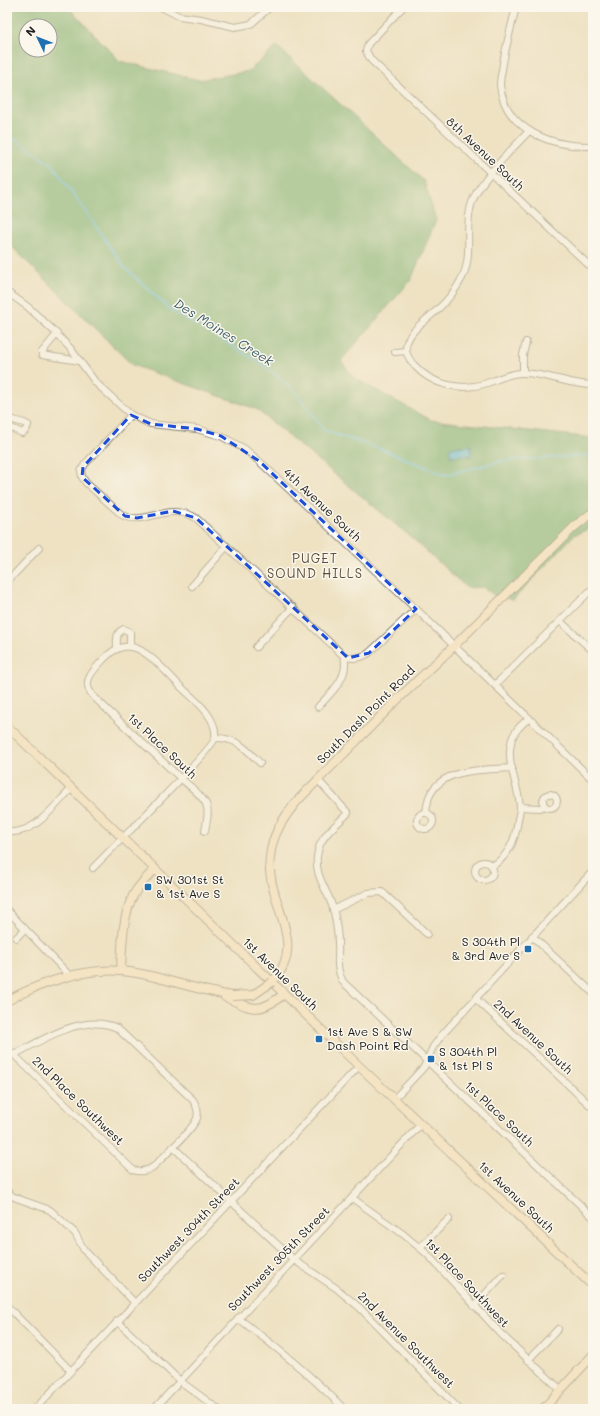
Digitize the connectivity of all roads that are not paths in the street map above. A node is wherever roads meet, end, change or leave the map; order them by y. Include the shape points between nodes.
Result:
1 (161, 7) edge
2 (270, 7) edge
3 (403, 7) edge
4 (516, 7) edge
5 (529, 131) junction
6 (593, 146) edge
7 (491, 174) junction
8 (593, 269) edge
9 (7, 292) edge
10 (57, 334) junction
11 (526, 342) dead end
12 (406, 351) junction
13 (395, 352) dead end
14 (80, 361) junction
15 (523, 373) junction
16 (593, 385) edge
17 (131, 415) junction
18 (7, 418) edge
19 (7, 426) edge
20 (593, 512) edge
21 (227, 546) junction
22 (39, 548) dead end
23 (7, 582) edge
24 (192, 586) dead end
25 (593, 588) edge
26 (293, 607) junction
27 (416, 609) junction
28 (560, 621) junction
29 (128, 646) junction
30 (256, 646) dead end
31 (454, 646) junction
32 (117, 649) junction
33 (593, 651) edge
34 (344, 656) junction
35 (495, 685) junction
36 (318, 707) dead end
37 (529, 718) junction
38 (7, 726) edge
39 (215, 738) junction
40 (260, 763) dead end
41 (512, 768) junction
42 (180, 778) junction
43 (318, 780) junction
44 (593, 780) edge
45 (71, 788) junction
46 (545, 806) dead end
47 (520, 807) junction
48 (426, 813) dead end
49 (205, 831) dead end
50 (7, 832) edge
51 (122, 838) junction
52 (492, 866) dead end
53 (93, 868) dead end
54 (154, 870) junction
55 (593, 871) edge
56 (588, 877) junction
57 (593, 882) edge
58 (7, 910) edge
59 (333, 910) junction
60 (25, 929) junction
61 (427, 934) dead end
62 (532, 936) junction
63 (16, 938) dead end
64 (121, 970) junction
65 (70, 976) junction
66 (213, 992) junction
67 (593, 993) edge
68 (284, 994) junction
69 (476, 999) junction
70 (7, 1001) edge
71 (7, 1048) edge
72 (14, 1055) junction
73 (427, 1062) junction
74 (359, 1066) junction
75 (394, 1099) junction
76 (593, 1108) edge
77 (421, 1124) junction
78 (173, 1147) junction
79 (7, 1191) edge
80 (352, 1198) junction
81 (231, 1202) junction
82 (593, 1217) edge
83 (449, 1219) dead end
84 (420, 1247) junction
85 (294, 1260) junction
86 (503, 1275) dead end
87 (593, 1286) edge
88 (135, 1303) junction
89 (7, 1306) edge
90 (474, 1306) junction
91 (238, 1318) junction
92 (117, 1321) junction
93 (558, 1329) dead end
94 (593, 1355) edge
95 (528, 1360) junction
96 (71, 1371) junction
97 (180, 1381) junction
98 (561, 1390) junction
99 (35, 1409) edge
100 (154, 1409) edge
101 (218, 1409) edge
102 (344, 1409) edge
103 (459, 1409) edge
104 (543, 1409) edge

1 - 2 street via 186,18 201,19 228,27 247,26
3 - 7 street, 8th Avenue South via 370,41 366,48 369,58
4 - 5 street via 500,83 510,112
5 - 6 street via 556,142
5 - 7 street
7 - 8 street, 8th Avenue South
7 - 12 street via 474,194 467,229 469,256 463,277 445,302 412,333
9 - 10 street, 4th Avenue South
10 - 14 street, 4th Avenue South
10 - 14 street via 42,354
11 - 15 street
12 - 13 street
12 - 15 street via 410,360 422,373 450,386 472,386 507,375
14 - 17 street, 4th Avenue South via 103,390
15 - 16 street
17 - 21 street via 83,467 81,474 89,486 125,516 137,518 172,511 186,513
17 - 27 street, 4th Avenue South via 159,426 197,429 245,449
18 - 19 street via 28,425 22,433
20 - 31 main road, South Dash Point Road via 574,527
21 - 24 street
21 - 26 street
22 - 23 street
25 - 28 street
26 - 30 street
26 - 34 street
27 - 31 street, 4th Avenue South
27 - 34 street via 363,657 353,659
28 - 33 street
28 - 35 street
29 - 32 street
29 - 32 street via 130,632 124,629 117,635
29 - 39 street via 148,656 203,708 214,726
31 - 35 street, 4th Avenue South
31 - 43 main road, South Dash Point Road
32 - 42 street, 1st Place South via 92,673 87,683 89,689 93,696
34 - 36 street via 343,675
35 - 37 street, 4th Avenue South
37 - 41 street via 512,738
37 - 44 street, 4th Avenue South
38 - 45 main road, 1st Avenue South
39 - 40 street via 226,738 236,742
39 - 42 street via 211,746
41 - 47 street
41 - 48 street via 461,773 446,778 431,792
42 - 49 street, 1st Place South via 206,804 208,813
42 - 51 street
43 - 59 street, 1st Place South via 348,813 318,848 317,872
43 - 66 main road, South Dash Point Road, bridge via 287,814 278,829 270,857 271,884 286,929 287,960 272,982 253,995 232,996
45 - 50 street via 34,825 23,831
45 - 51 main road, 1st Avenue South
46 - 47 street
47 - 52 street via 512,844
51 - 53 street
51 - 54 main road, 1st Avenue South
54 - 64 main road via 134,894 127,914 122,941
54 - 68 main road, 1st Avenue South
55 - 56 street
56 - 57 street
56 - 62 street
58 - 60 street
59 - 61 street via 368,894 382,892
59 - 73 street, 1st Place South via 338,943 338,973 343,982
60 - 63 street
60 - 65 street
62 - 67 street
62 - 69 street
64 - 65 main road
64 - 66 main road
65 - 70 main road
66 - 68 main road via 258,1009
68 - 74 main road, 1st Avenue South
69 - 73 street via 441,1036
69 - 76 street, 2nd Avenue South
71 - 72 street, 2nd Place Southwest
72 - 78 street, 2nd Place Southwest via 133,1170 142,1172 153,1167
72 - 78 street via 50,1035 81,1025 104,1024 117,1028 197,1106 196,1122
73 - 75 street
73 - 82 street, 1st Place South
74 - 75 main road, 1st Avenue South
74 - 81 street, Southwest 304th Street
75 - 77 main road, 1st Avenue South
77 - 80 street, Southwest 305th Street
77 - 87 main road, 1st Avenue South
78 - 81 street, 2nd Avenue Southwest
79 - 88 street via 12,1196 50,1210 75,1233 84,1250
80 - 84 street, 1st Place Southwest
80 - 85 street, Southwest 305th Street
81 - 85 street, 2nd Avenue Southwest
81 - 88 street, Southwest 304th Street
83 - 84 street
84 - 90 street, 1st Place Southwest
85 - 91 street, Southwest 305th Street
85 - 103 street, 2nd Avenue Southwest via 336,1288 360,1308
86 - 90 street
88 - 92 street, Southwest 304th Street
89 - 96 street
90 - 95 street, 1st Place Southwest
91 - 97 street, Southwest 305th Street
91 - 102 street via 302,1368
92 - 96 street, Southwest 304th Street
92 - 97 street
93 - 95 street
94 - 98 main road
95 - 98 street, 1st Place Southwest
96 - 99 street, Southwest 304th Street
97 - 100 street, Southwest 305th Street
97 - 101 street
98 - 104 main road

